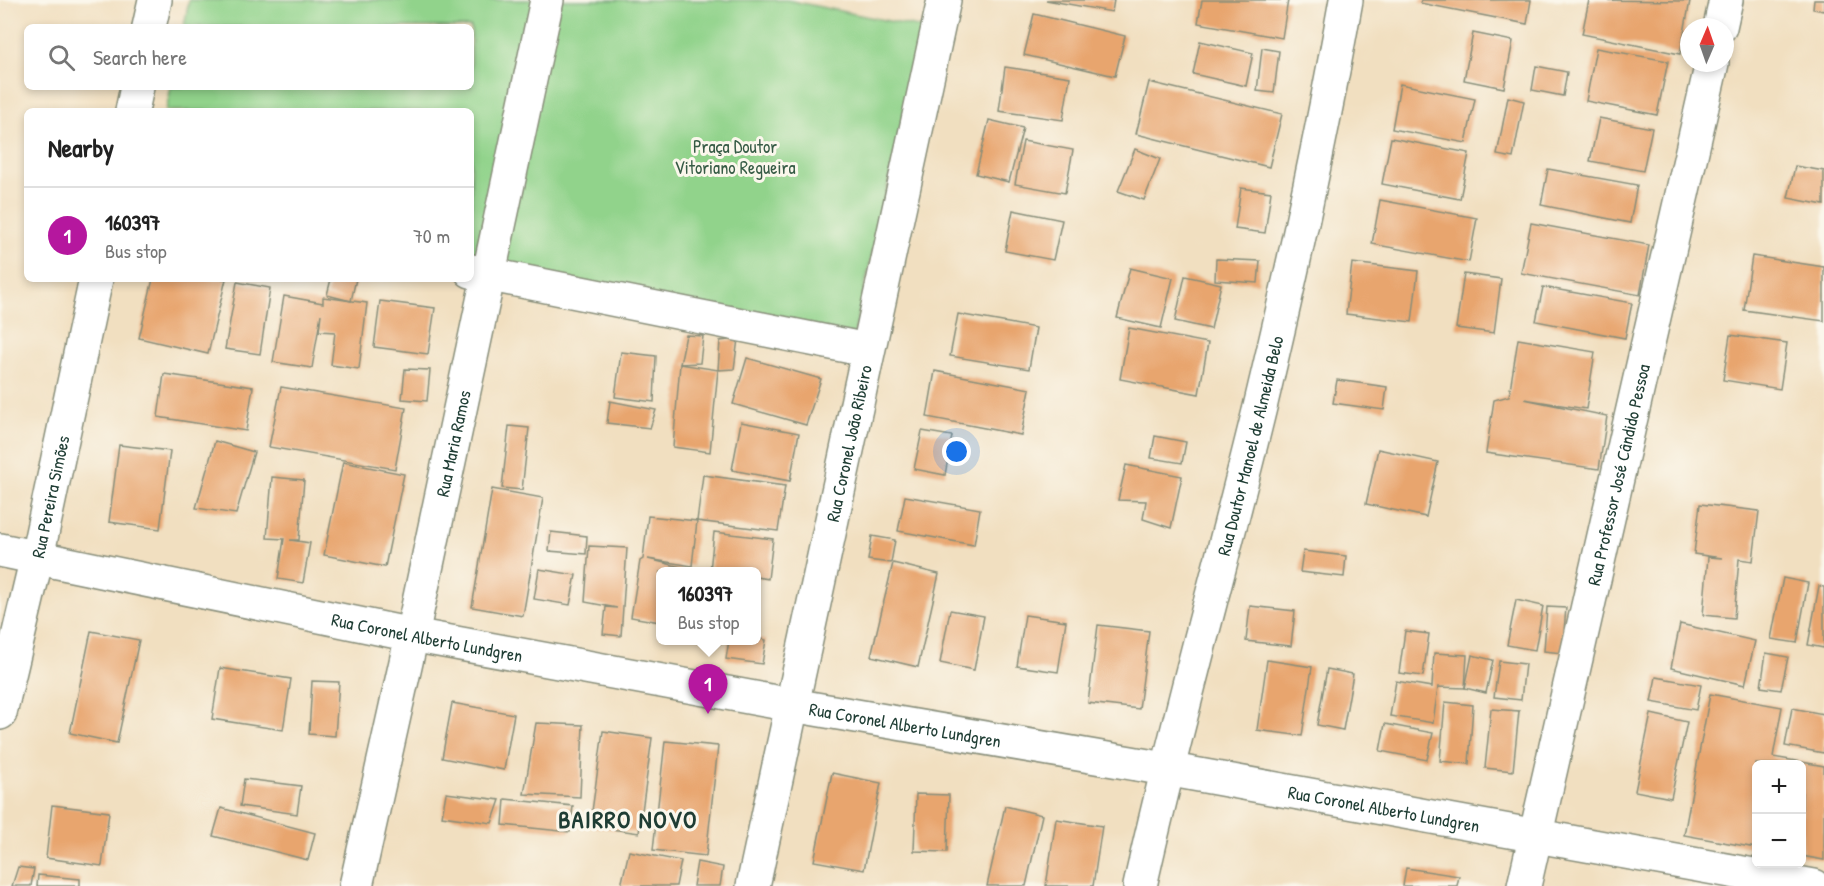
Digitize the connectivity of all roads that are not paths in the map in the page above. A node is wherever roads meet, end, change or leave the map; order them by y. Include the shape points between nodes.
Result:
1 (155, 0) edge
2 (547, 0) edge
3 (944, 0) edge
4 (1346, 0) edge
5 (1726, 0) edge
6 (1722, 18) edge
7 (150, 24) edge
8 (1710, 72) edge
9 (136, 90) edge
10 (133, 108) edge
11 (480, 273) edge
12 (95, 282) edge
13 (867, 350) junction
14 (0, 550) edge
15 (37, 557) junction
16 (412, 635) junction
17 (792, 705) junction
18 (0, 713) edge
19 (1166, 769) junction
20 (1535, 835) junction
21 (356, 886) edge
22 (753, 886) edge
23 (1140, 886) edge
24 (1524, 886) edge
25 (1814, 886) edge

1 - 7 street
2 - 11 street, Rua Maria Ramos
3 - 13 street, Rua Coronel João Ribeiro
4 - 19 street, Rua Doutor Manoel de Almeida Belo via 1324,123 1261,404
5 - 6 street
8 - 20 street, Rua Professor José Cândido Pessoa
9 - 10 street
11 - 13 street
11 - 16 street, Rua Maria Ramos
12 - 15 street, Rua Pereira Simões
13 - 17 street, Rua Coronel João Ribeiro
14 - 15 street, Rua Coronel Alberto Lundgren
15 - 16 street, Rua Coronel Alberto Lundgren
15 - 18 street, Rua Pereira Simões
16 - 17 street, Rua Coronel Alberto Lundgren
16 - 21 street, Rua Maria Ramos
17 - 19 street, Rua Coronel Alberto Lundgren
17 - 22 street, Rua Coronel João Ribeiro
19 - 20 street, Rua Coronel Alberto Lundgren
19 - 23 street, Rua Doutor Manoel de Almeida Belo
20 - 24 street, Rua Professor José Cândido Pessoa
20 - 25 street, Rua Coronel Alberto Lundgren

